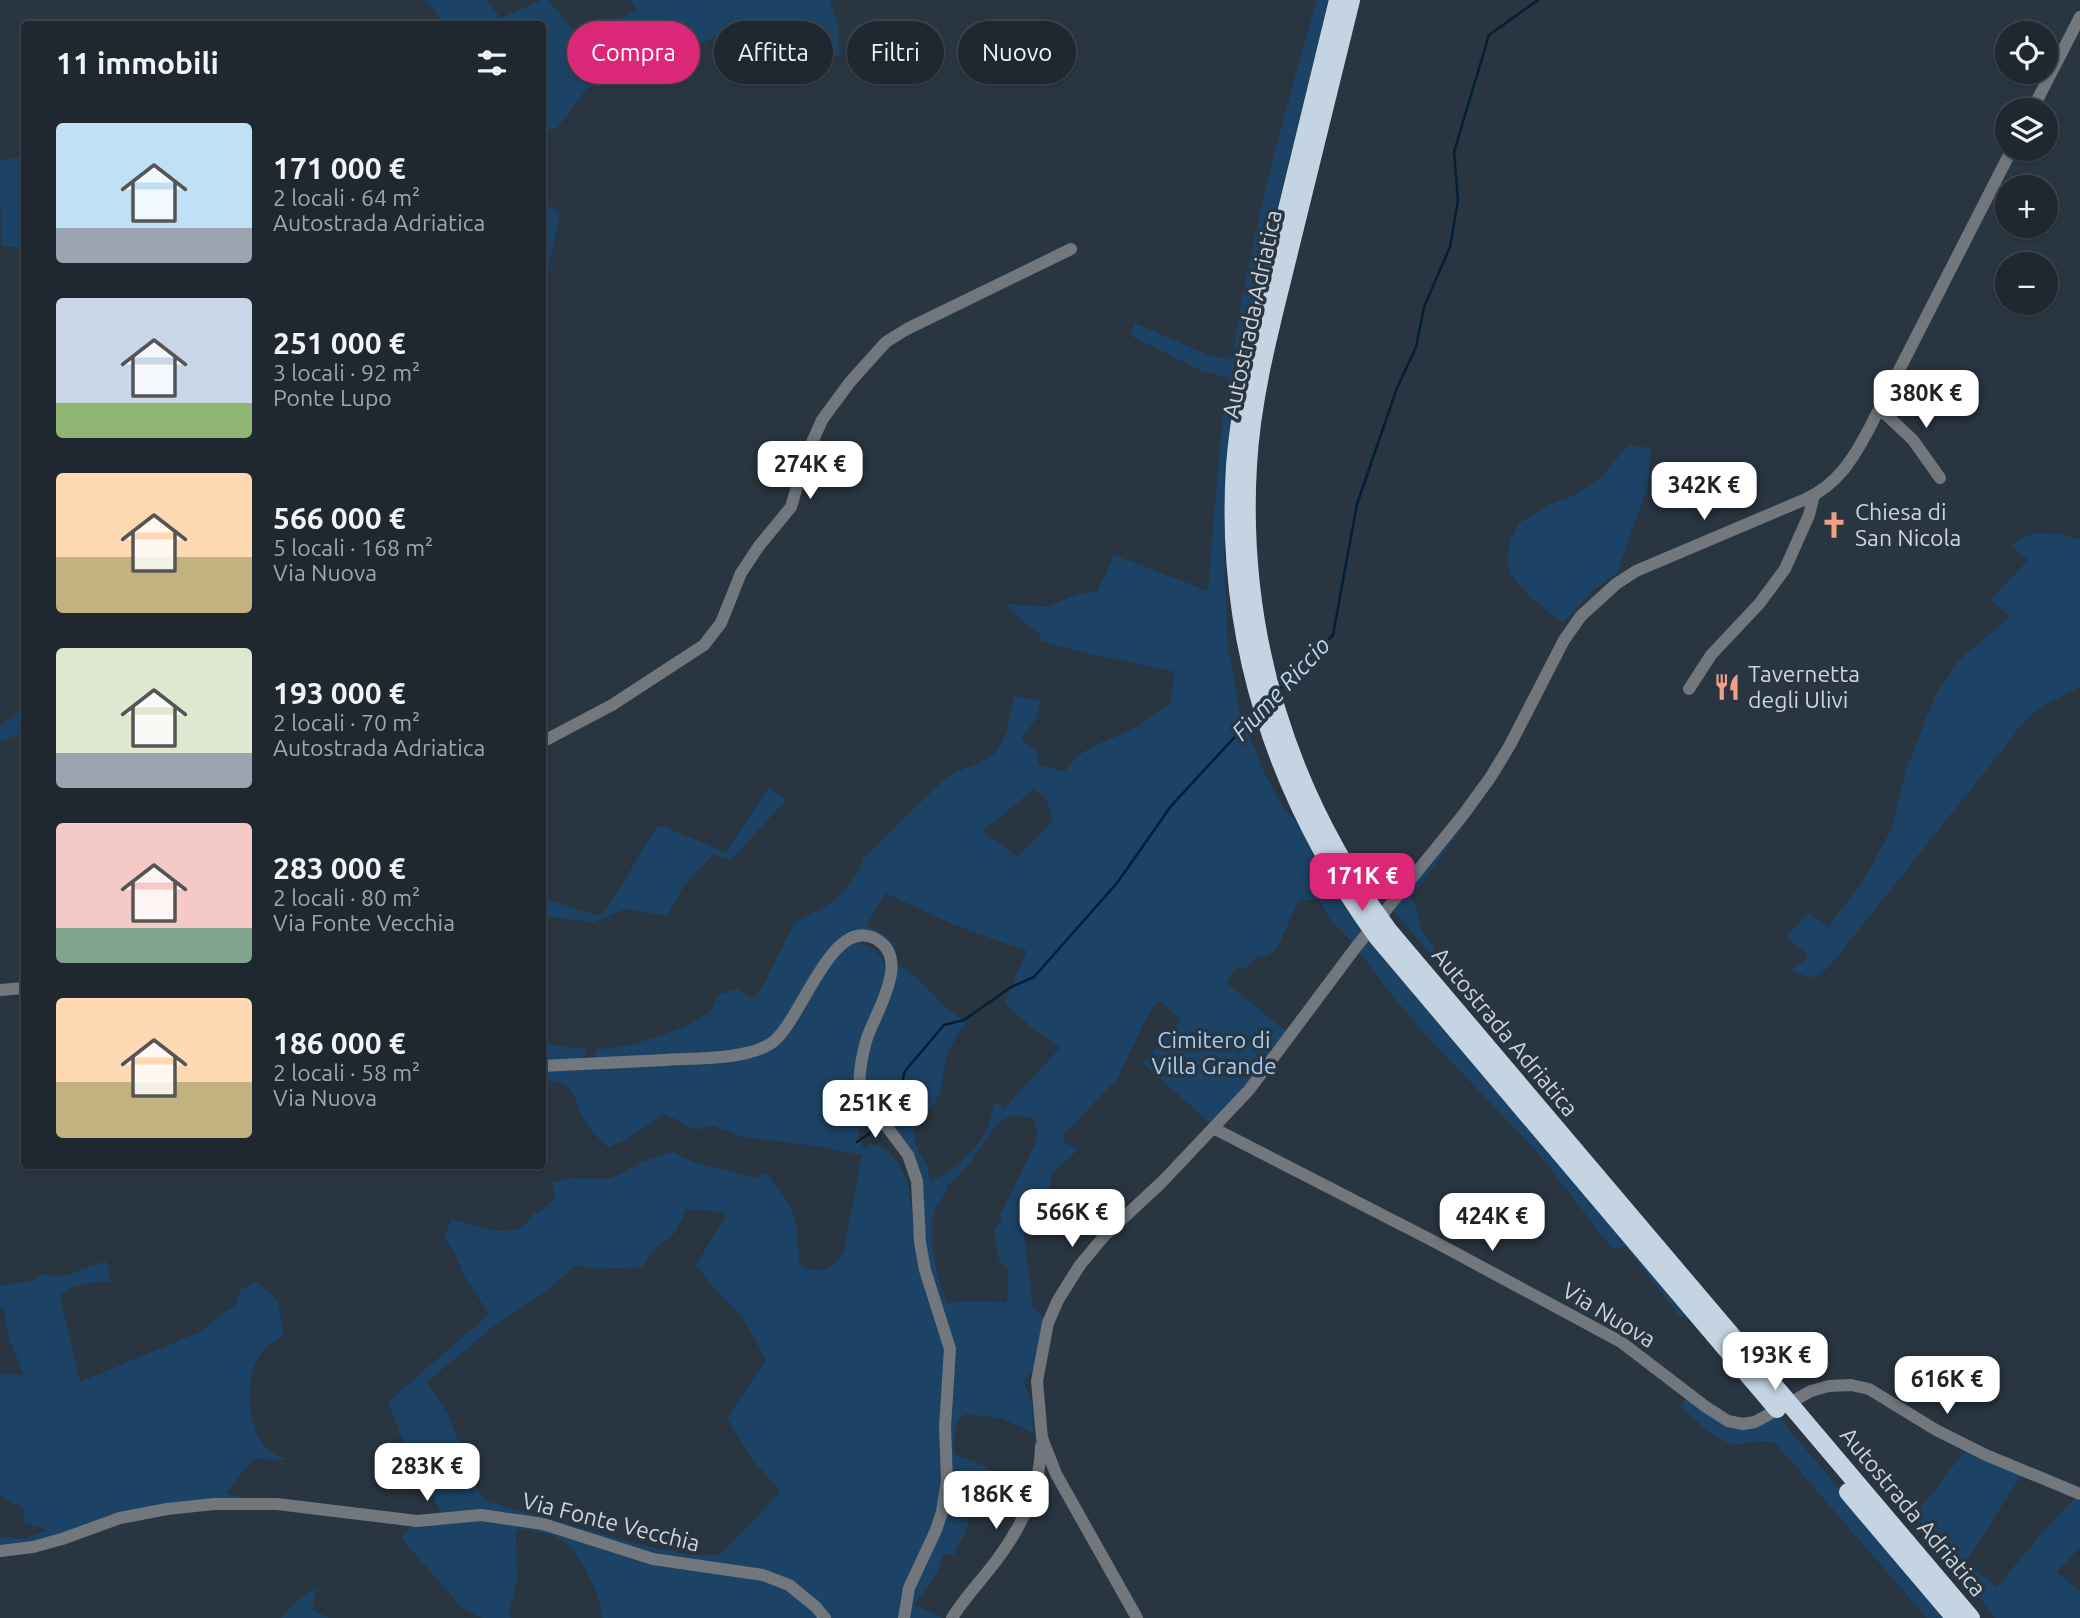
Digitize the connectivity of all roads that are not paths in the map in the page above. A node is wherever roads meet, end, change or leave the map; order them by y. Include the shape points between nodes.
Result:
1 (1338, 0) edge
2 (1351, 0) edge
3 (2080, 17) edge
4 (2038, 98) edge
5 (2006, 161) edge
6 (1070, 249) dead end
7 (1256, 362) junction
8 (1880, 409) junction
9 (1940, 478) dead end
10 (1814, 495) junction
11 (1689, 689) dead end
12 (546, 740) edge
13 (1328, 848) junction
14 (21, 988) edge
15 (0, 990) edge
16 (546, 1066) edge
17 (1213, 1128) junction
18 (1042, 1438) junction
19 (2080, 1494) edge
20 (0, 1550) edge
21 (825, 1618) edge
22 (904, 1618) edge
23 (952, 1618) edge
24 (1137, 1618) edge
25 (1955, 1618) edge
26 (1970, 1618) edge

1 - 7 highway, Autostrada Adriatica
2 - 7 highway, Autostrada Adriatica
3 - 4 street
5 - 8 street
6 - 12 street via 886,342 822,420 791,507 741,573 721,624 704,645 612,705
7 - 13 highway, Autostrada Adriatica via 1242,554 1272,697
8 - 9 street via 1913,440
8 - 10 street via 1848,466
10 - 11 street via 1786,569 1711,655
10 - 17 street via 1636,571 1581,616 1490,778 1249,1090
13 - 25 highway, Autostrada Adriatica via 1351,900 1401,967
13 - 26 highway, Autostrada Adriatica via 1408,956
14 - 15 street
16 - 22 street via 692,1058 761,1048 786,1028 831,953 845,940 861,935 883,944 892,961 891,977 867,1039 860,1091 908,1155 917,1181 925,1269 950,1349 947,1480 936,1530 909,1588
17 - 18 street via 1105,1236 1058,1300 1039,1367
17 - 19 street, Via Nuova via 1621,1342 1728,1421 1755,1422 1811,1391 1842,1385 1869,1389 1986,1455
18 - 23 street via 1036,1484 1019,1525
18 - 24 street via 1056,1474
20 - 21 street, Via Fonte Vecchia via 33,1547 120,1518 214,1504 277,1504 417,1521 481,1515 542,1524 653,1559 763,1575 789,1585

